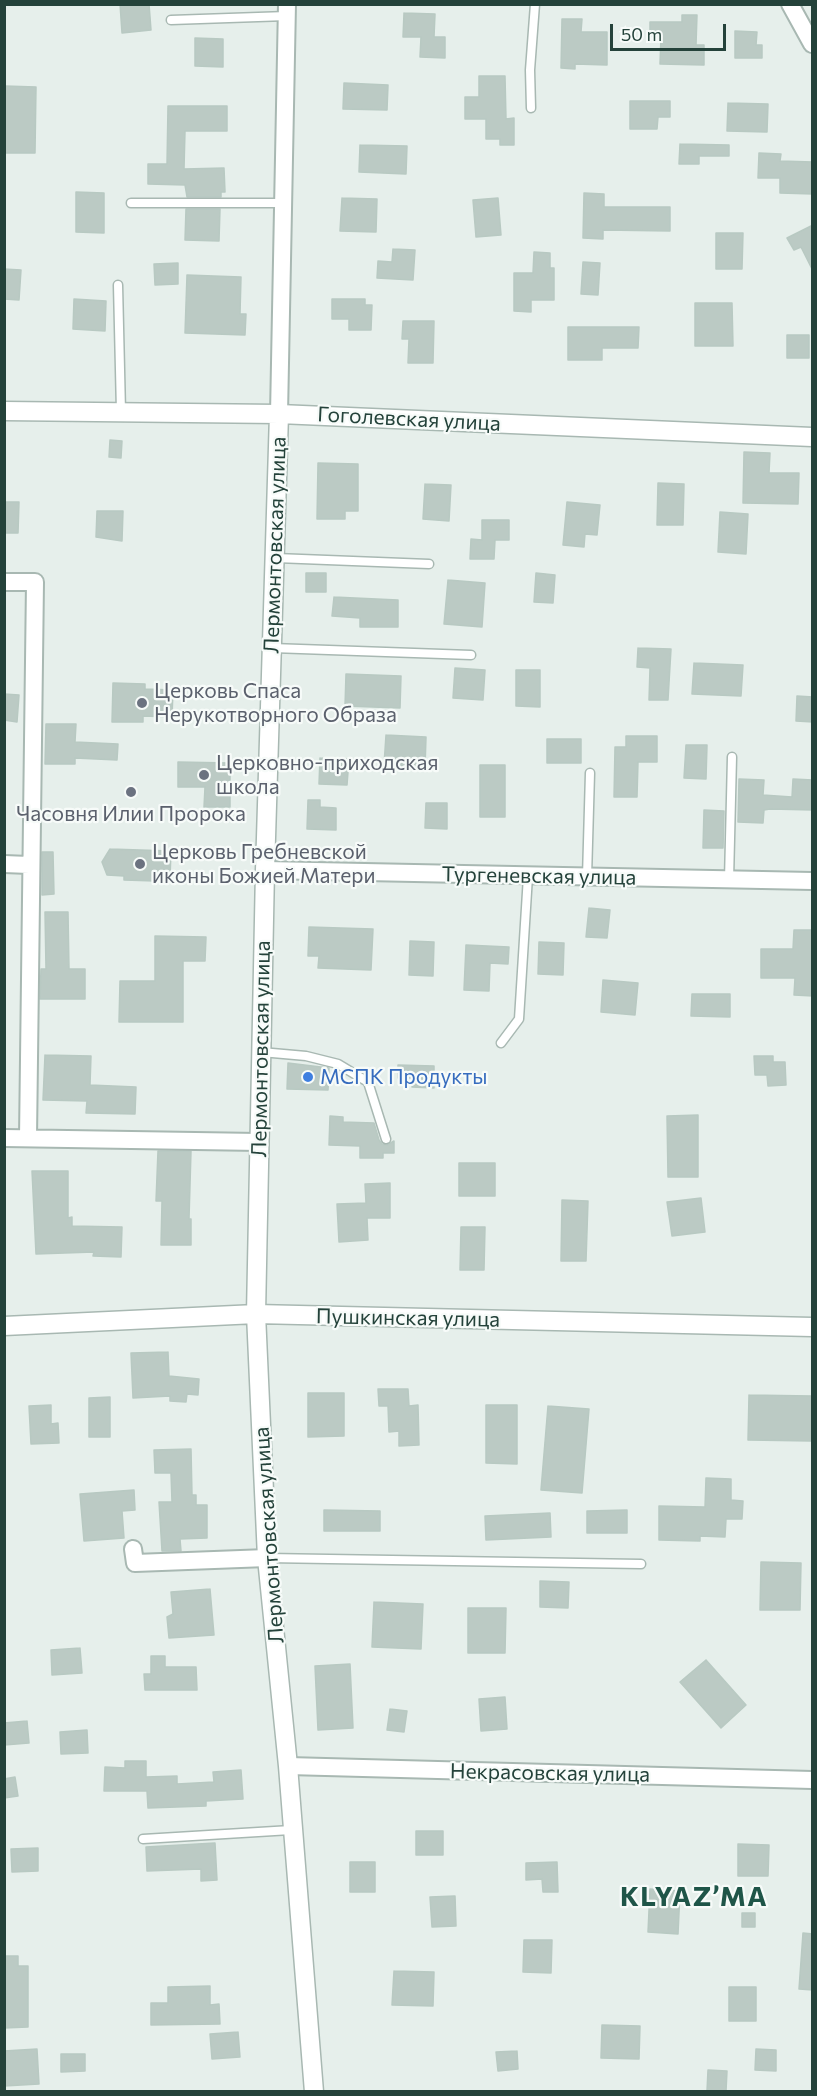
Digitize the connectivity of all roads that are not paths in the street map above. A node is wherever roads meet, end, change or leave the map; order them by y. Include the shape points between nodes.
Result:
1 (535, 4) edge
2 (790, 4) edge
3 (287, 10) edge
4 (171, 20) dead end
5 (813, 44) edge
6 (531, 108) dead end
7 (131, 203) dead end
8 (283, 203) junction
9 (118, 285) dead end
10 (4, 411) edge
11 (121, 412) junction
12 (279, 414) junction
13 (813, 437) edge
14 (276, 558) junction
15 (429, 564) dead end
16 (4, 582) edge
17 (272, 648) junction
18 (471, 655) dead end
19 (732, 757) dead end
20 (590, 773) dead end
21 (4, 864) edge
22 (29, 865) junction
23 (265, 870) junction
24 (528, 876) junction
25 (587, 877) junction
26 (729, 880) junction
27 (813, 881) edge
28 (501, 1043) dead end
29 (261, 1052) junction
30 (4, 1138) edge
31 (28, 1138) junction
32 (386, 1139) dead end
33 (259, 1142) junction
34 (256, 1314) junction
35 (4, 1326) edge
36 (813, 1327) edge
37 (134, 1549) dead end
38 (267, 1558) junction
39 (641, 1564) dead end
40 (288, 1766) junction
41 (813, 1780) edge
42 (291, 1830) junction
43 (143, 1839) dead end
44 (314, 2091) edge

1 - 6 lane
2 - 5 street
3 - 4 lane
3 - 8 street, Лермонтовская улица
7 - 8 lane
8 - 12 street, Лермонтовская улица
9 - 11 lane
10 - 11 street, Гоголевская улица
11 - 12 street, Гоголевская улица
12 - 13 street, Гоголевская улица
12 - 14 street, Лермонтовская улица
14 - 15 lane
14 - 17 street, Лермонтовская улица
16 - 22 street via 34,582
17 - 18 lane
17 - 23 street, Лермонтовская улица
19 - 26 lane
20 - 25 lane
21 - 22 street
22 - 31 street
23 - 24 street, Тургеневская улица
23 - 29 street, Лермонтовская улица
24 - 25 street, Тургеневская улица
24 - 28 lane via 519,1019
25 - 26 street, Тургеневская улица
26 - 27 street, Тургеневская улица
29 - 32 lane via 338,1064 368,1082
29 - 33 street, Лермонтовская улица
30 - 31 street
31 - 33 street
33 - 34 street, Лермонтовская улица
34 - 35 street, Пушкинская улица
34 - 36 street, Пушкинская улица
34 - 38 street, Лермонтовская улица
37 - 38 street via 135,1563
38 - 39 lane
38 - 40 street, Лермонтовская улица
40 - 41 street, Некрасовская улица
40 - 42 street, Лермонтовская улица
42 - 43 lane
42 - 44 street, Лермонтовская улица

